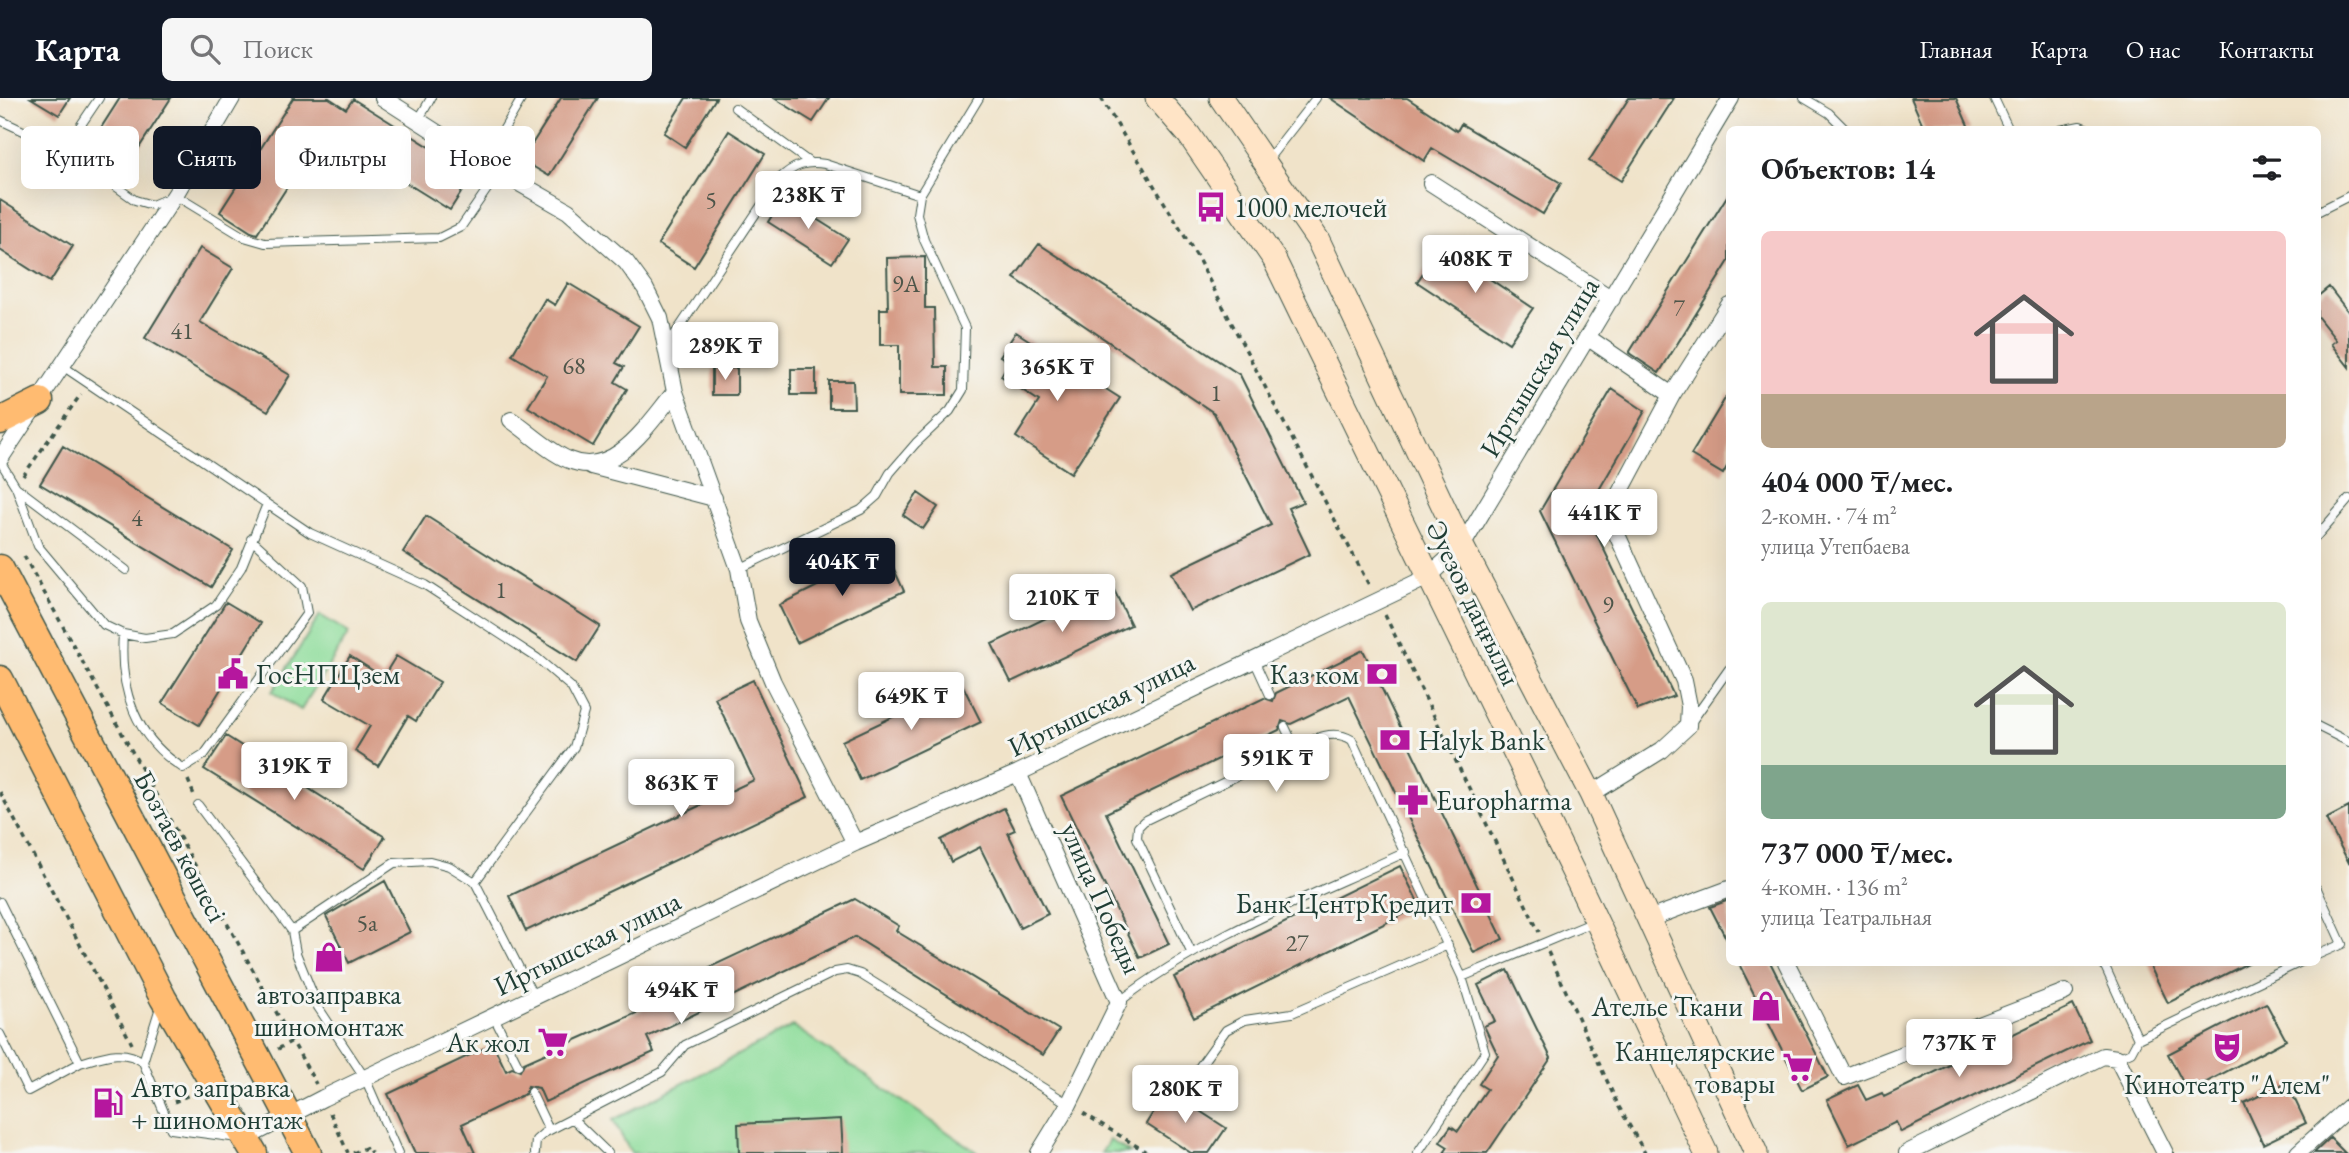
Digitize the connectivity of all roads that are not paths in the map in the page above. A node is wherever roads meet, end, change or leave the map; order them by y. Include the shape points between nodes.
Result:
1 (99, 98) edge
2 (232, 98) edge
3 (383, 98) edge
4 (430, 98) edge
5 (522, 98) edge
6 (979, 98) edge
7 (1157, 98) edge
8 (1221, 98) edge
9 (1316, 98) edge
10 (1731, 98) edge
11 (1804, 98) edge
12 (1994, 98) edge
13 (735, 108) dead end
14 (419, 119) junction
15 (0, 120) edge
16 (80, 126) edge
17 (429, 126) edge
18 (506, 126) edge
19 (1842, 126) edge
20 (2007, 126) edge
21 (21, 130) edge
22 (809, 162) junction
23 (1266, 162) junction
24 (1431, 183) dead end
25 (119, 189) edge
26 (487, 189) edge
27 (529, 189) edge
28 (175, 195) junction
29 (920, 195) junction
30 (2349, 196) edge
31 (2321, 210) edge
32 (1612, 299) junction
33 (1726, 310) edge
34 (1587, 337) junction
35 (667, 346) junction
36 (64, 367) junction
37 (675, 392) junction
38 (1672, 396) junction
39 (40, 401) junction
40 (511, 420) dead end
41 (0, 421) edge
42 (0, 460) edge
43 (589, 465) junction
44 (16, 486) junction
45 (714, 498) junction
46 (2349, 499) edge
47 (267, 504) junction
48 (2321, 531) edge
49 (251, 539) junction
50 (1462, 546) junction
51 (0, 568) edge
52 (739, 569) junction
53 (126, 570) dead end
54 (1427, 577) junction
55 (123, 634) junction
56 (1254, 660) junction
57 (1726, 673) edge
58 (0, 679) edge
59 (1270, 695) dead end
60 (1688, 726) junction
61 (1285, 727) dead end
62 (2321, 728) edge
63 (2349, 742) edge
64 (1295, 748) junction
65 (1018, 773) junction
66 (1591, 794) junction
67 (198, 805) road end
68 (855, 844) junction
69 (1406, 852) junction
70 (475, 882) junction
71 (1726, 890) edge
72 (2321, 897) edge
73 (0, 902) edge
74 (1646, 920) junction
75 (1597, 921) junction
76 (292, 931) junction
77 (1448, 945) junction
78 (2345, 947) edge
79 (1191, 952) junction
80 (2321, 954) edge
81 (1788, 966) edge
82 (2106, 966) edge
83 (2293, 966) edge
84 (1462, 977) junction
85 (2065, 992) dead end
86 (534, 997) junction
87 (163, 998) junction
88 (1119, 1002) junction
89 (494, 1017) junction
90 (0, 1034) edge
91 (2138, 1039) junction
92 (2118, 1058) junction
93 (143, 1062) junction
94 (80, 1063) junction
95 (518, 1065) dead end
96 (1200, 1066) dead end
97 (365, 1078) junction
98 (531, 1092) dead end
99 (1069, 1104) junction
100 (2348, 1110) edge
101 (288, 1116) junction
102 (572, 1118) junction
103 (550, 1130) junction
104 (250, 1146) edge
105 (308, 1153) edge
106 (398, 1153) edge
107 (535, 1153) edge
108 (608, 1153) edge
109 (1039, 1153) edge
110 (1418, 1153) edge
111 (1706, 1153) edge
112 (1756, 1153) edge
113 (1907, 1153) edge
114 (2165, 1153) edge
115 (2298, 1153) edge

1 - 16 lane
2 - 28 street
3 - 14 street
4 - 14 lane
5 - 18 lane
6 - 29 lane
7 - 54 main road, Әуезов даңғылы via 1189,135 1274,258
8 - 23 main road, Әуезов даңғылы
9 - 23 lane
10 - 32 street, Иртышская улица
11 - 19 lane
12 - 20 lane
13 - 22 lane
14 - 17 street
15 - 21 lane
22 - 29 lane
22 - 35 lane via 792,167 779,179
23 - 50 main road, Әуезов даңғылы via 1318,240
24 - 32 street
25 - 28 lane via 152,205
26 - 28 lane via 461,227 439,238 265,243 244,237
27 - 35 street via 568,211 626,262 655,308
28 - 36 street
29 - 52 lane via 917,214 924,240 965,328 963,390 950,411 916,443 861,510
30 - 31 lane
32 - 34 street, Иртышская улица
33 - 38 street
34 - 38 street
34 - 50 street, Иртышская улица
35 - 37 street
36 - 39 street
36 - 47 lane
37 - 43 street via 624,450
37 - 45 street
38 - 60 street via 1608,515 1684,681
39 - 41 highway
39 - 42 street
40 - 43 street via 568,460
42 - 44 lane
43 - 45 street
44 - 53 lane
44 - 55 lane via 38,546 104,625
45 - 52 street
46 - 48 lane
47 - 49 lane
47 - 70 lane via 310,533 425,585 537,658 570,687 580,703 584,712 574,747
49 - 55 lane via 241,568 216,606 173,634 145,638
49 - 55 lane via 302,586 307,613 204,755 183,768 162,755 127,701 121,665
50 - 54 street, Иртышская улица
50 - 66 main road, Әуезов даңғылы
51 - 101 highway, Бозтаев көшесі
52 - 68 street via 748,621 773,682
54 - 56 street, Иртышская улица
54 - 75 main road, Әуезов даңғылы
56 - 59 lane
56 - 65 street, Иртышская улица
57 - 60 lane
58 - 87 highway
60 - 66 street via 1662,750
61 - 64 lane
62 - 63 lane
64 - 69 lane via 1321,736 1343,734 1352,740
64 - 79 lane via 1138,827 1137,838
65 - 68 street, Иртышская улица
65 - 88 street, улица Победы
66 - 74 main road, Әуезов даңғылы
67 - 76 lane
68 - 86 street, Иртышская улица
69 - 77 lane
69 - 79 lane
70 - 76 lane via 449,866 430,861 394,863
70 - 86 lane
71 - 74 street
72 - 78 lane
73 - 94 lane
74 - 112 main road, Әуезов даңғылы
75 - 84 lane
75 - 111 main road, Әуезов даңғылы
76 - 97 lane via 317,1007
77 - 84 lane
77 - 96 lane via 1292,1013 1245,1020 1226,1030
78 - 80 lane
79 - 88 lane
81 - 85 street via 1844,1077
82 - 91 lane
83 - 91 lane
84 - 110 lane via 1485,1052
86 - 89 street, Иртышская улица
87 - 93 lane
87 - 104 highway
88 - 99 street, улица Победы
89 - 95 lane
89 - 97 street, Иртышская улица
90 - 94 lane via 28,1091
91 - 92 lane via 2131,1052
92 - 113 street via 2103,1056
92 - 114 street
93 - 94 lane via 135,1056 112,1054
93 - 104 lane via 171,1129
97 - 101 street, Иртышская улица
97 - 106 lane
98 - 103 lane
99 - 102 lane via 848,970 835,972 685,1045 662,1072
99 - 109 street, улица Победы
100 - 115 street
101 - 104 street, Иртышская улица
101 - 105 highway, Бозтаев көшесі
102 - 103 lane
102 - 108 lane
103 - 107 lane via 536,1140

